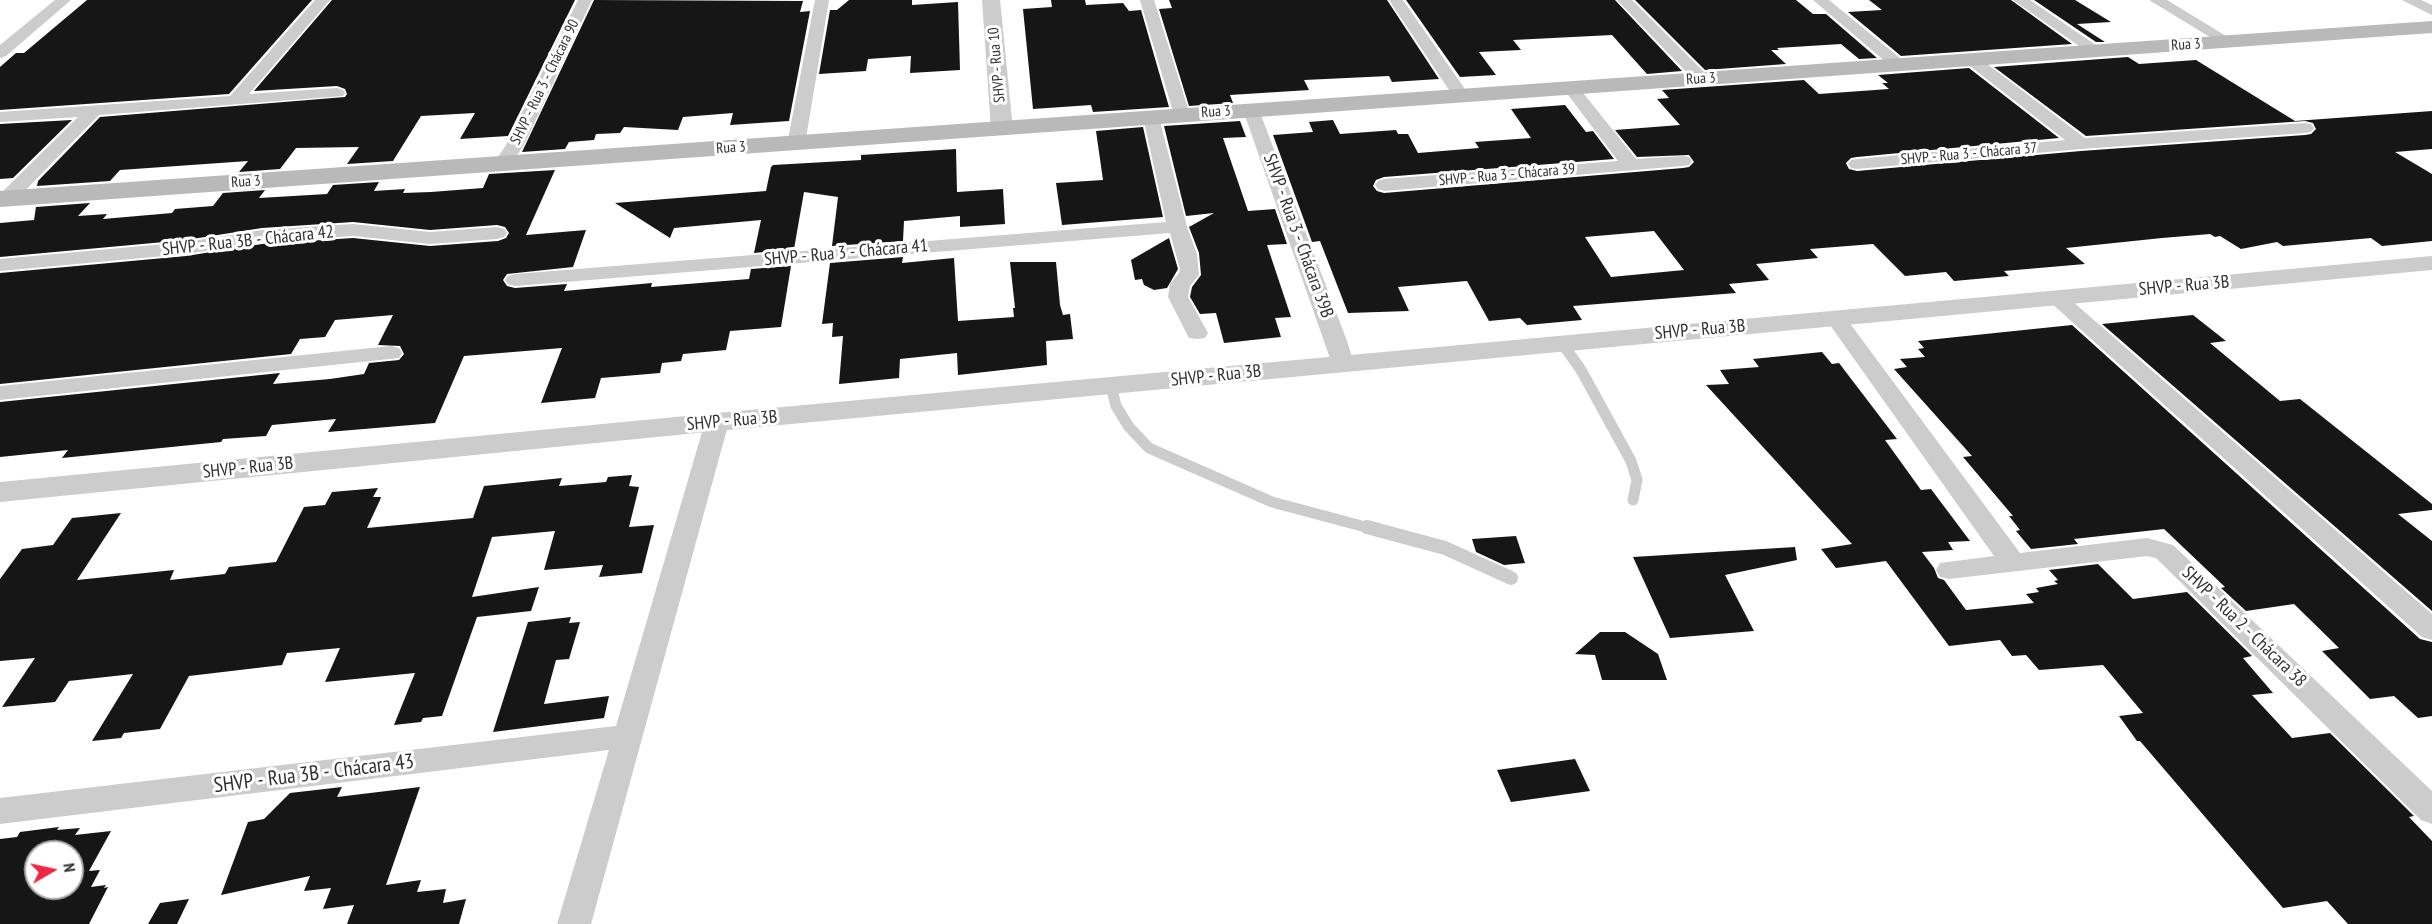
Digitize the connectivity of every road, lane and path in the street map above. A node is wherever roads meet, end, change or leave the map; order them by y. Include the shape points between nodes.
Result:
1 (64, 0) edge
2 (323, 0) edge
3 (585, 0) edge
4 (822, 0) edge
5 (991, 0) edge
6 (1147, 0) edge
7 (1396, 0) edge
8 (1624, 0) edge
9 (1820, 0) edge
10 (2020, 0) edge
11 (2156, 0) edge
12 (2409, 0) edge
13 (2432, 11) edge
14 (2432, 27) edge
15 (2228, 42) junction
16 (2098, 52) junction
17 (0, 53) edge
18 (1972, 60) junction
19 (1899, 64) junction
20 (1701, 79) junction
21 (1570, 87) junction
22 (337, 93) dead end
23 (1461, 95) junction
24 (234, 101) junction
25 (94, 110) junction
26 (1251, 110) junction
27 (1182, 114) junction
28 (0, 117) edge
29 (1151, 117) junction
30 (2305, 128) dead end
31 (1002, 129) junction
32 (796, 144) junction
33 (2081, 144) junction
34 (1683, 161) dead end
35 (503, 163) junction
36 (1857, 164) dead end
37 (1631, 165) junction
38 (1384, 185) dead end
39 (3, 199) edge
40 (1177, 227) junction
41 (497, 233) dead end
42 (2432, 264) edge
43 (0, 265) edge
44 (515, 280) dead end
45 (2057, 298) junction
46 (1836, 318) junction
47 (1197, 333) dead end
48 (1562, 343) junction
49 (391, 352) dead end
50 (1343, 364) junction
51 (1111, 386) junction
52 (0, 393) edge
53 (717, 422) junction
54 (0, 492) edge
55 (1633, 500) dead end
56 (2013, 563) junction
57 (1949, 570) dead end
58 (1511, 578) dead end
59 (2432, 630) edge
60 (629, 736) junction
61 (0, 811) edge
62 (2432, 811) edge
63 (574, 924) edge

1 - 17 street
2 - 24 street
3 - 35 street, SHVP - Rua 3 - Chácara 90
4 - 32 street
5 - 31 street, SHVP - Rua 10
6 - 27 street
7 - 23 street
8 - 20 street
9 - 19 street
10 - 16 street
11 - 15 street
12 - 13 street
14 - 15 main road, Rua 3
15 - 16 main road, Rua 3
16 - 18 main road, Rua 3
18 - 19 main road, Rua 3
18 - 33 street, SHVP - Rua 3 - Chácara 37
19 - 20 main road, Rua 3
20 - 21 main road, Rua 3
21 - 23 main road, Rua 3
21 - 37 street
22 - 24 street
23 - 26 main road, Rua 3
24 - 25 street
25 - 28 street
25 - 39 street
26 - 27 main road, Rua 3
26 - 50 street, SHVP - Rua 3 - Chácara 39B
27 - 29 main road, Rua 3
29 - 31 main road, Rua 3
29 - 40 street
30 - 33 street, SHVP - Rua 3 - Chácara 37
31 - 32 main road, Rua 3
32 - 35 main road, Rua 3
33 - 36 street, SHVP - Rua 3 - Chácara 37
34 - 37 street, SHVP - Rua 3 - Chácara 39
35 - 39 main road, Rua 3
37 - 38 street, SHVP - Rua 3 - Chácara 39
40 - 44 street, SHVP - Rua 3 - Chácara 41
40 - 47 street via 1190,269 1180,284 1178,297
41 - 43 street, SHVP - Rua 3B - Chácara 42 via 430,238 353,230 285,234 186,248
42 - 45 street, SHVP - Rua 3B
45 - 46 street, SHVP - Rua 3B
45 - 59 street
46 - 48 street, SHVP - Rua 3B
46 - 56 street
48 - 50 street, SHVP - Rua 3B
48 - 55 lane via 1631,461 1637,480
49 - 52 street
50 - 51 street, SHVP - Rua 3B
51 - 53 street, SHVP - Rua 3B
51 - 58 lane via 1116,406 1149,448 1272,502 1444,548
53 - 54 street, SHVP - Rua 3B
53 - 60 street
56 - 57 street, SHVP - Rua 2 - Chácara 38
56 - 62 street, SHVP - Rua 2 - Chácara 38 via 2147,547 2164,551
60 - 61 street, SHVP - Rua 3B - Chácara 43
60 - 63 street

